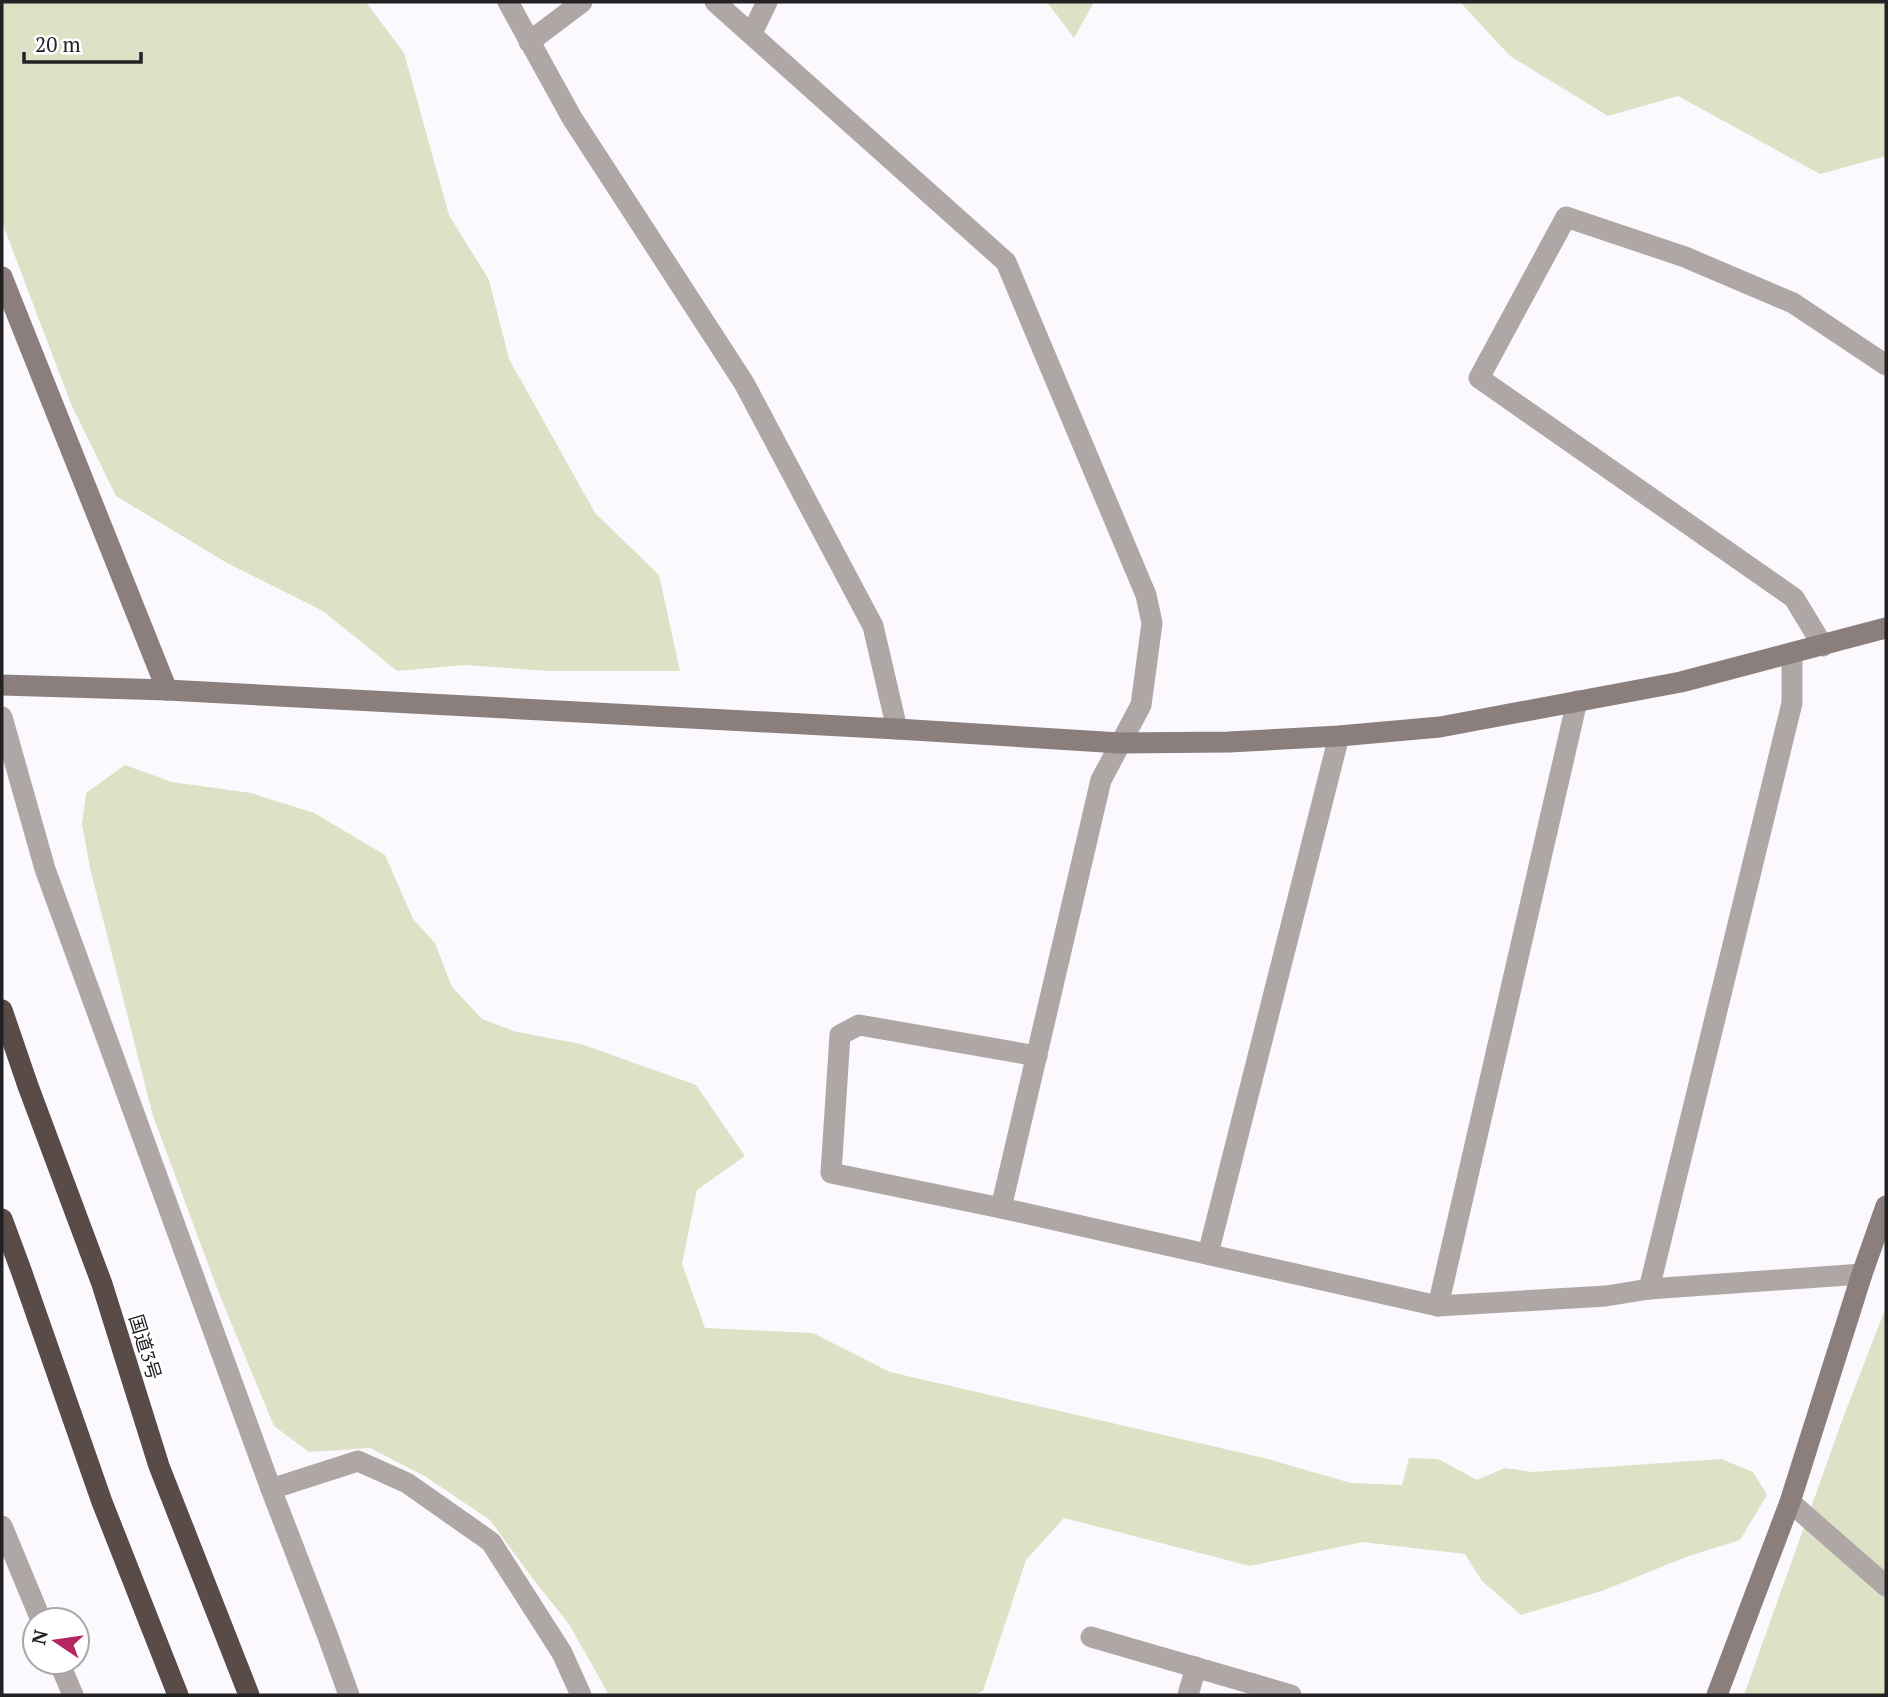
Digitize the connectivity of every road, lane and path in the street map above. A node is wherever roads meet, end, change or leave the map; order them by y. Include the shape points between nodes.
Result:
1 (508, 2) edge
2 (582, 2) edge
3 (715, 2) edge
4 (767, 2) edge
5 (752, 33) junction
6 (529, 43) junction
7 (2, 277) edge
8 (1886, 365) edge
9 (1886, 628) edge
10 (1823, 646) junction
11 (1792, 654) junction
12 (2, 685) edge
13 (167, 690) junction
14 (1577, 702) junction
15 (2, 717) edge
16 (897, 729) junction
17 (1339, 736) junction
18 (1120, 743) junction
19 (2, 1010) edge
20 (1037, 1056) junction
21 (1886, 1206) edge
22 (1001, 1208) junction
23 (2, 1219) edge
24 (1208, 1254) junction
25 (1862, 1274) junction
26 (1648, 1289) junction
27 (1438, 1306) junction
28 (271, 1489) junction
29 (1790, 1502) junction
30 (2, 1526) edge
31 (1886, 1586) edge
32 (35, 1606) edge
33 (1091, 1637) dead end
34 (1196, 1667) junction
35 (65, 1676) edge
36 (73, 1695) edge
37 (178, 1695) edge
38 (249, 1695) edge
39 (348, 1695) edge
40 (581, 1695) edge
41 (1188, 1695) edge
42 (1290, 1695) edge
43 (1717, 1695) edge

1 - 6 street
2 - 6 street
3 - 5 street
4 - 5 street
5 - 18 street via 1006,262 1146,595 1152,623 1141,705
6 - 16 street via 572,118 751,395 873,626
7 - 13 street
8 - 10 street via 1793,303 1685,257 1566,217 1479,378 1794,598
9 - 10 street
10 - 11 street
11 - 14 street
11 - 26 street via 1793,703
12 - 13 street
13 - 16 street
14 - 17 street via 1440,726
14 - 27 street
15 - 28 street via 45,869
16 - 18 street
17 - 18 street
17 - 24 street
18 - 20 street via 1101,780
19 - 38 highway, 国道3号 via 103,1284 159,1466
20 - 22 street
20 - 22 street via 859,1025 840,1035 831,1173
21 - 25 street
22 - 24 street
23 - 37 highway via 102,1502
24 - 27 street
25 - 26 street
25 - 29 street
26 - 27 street via 1606,1296
28 - 39 street
28 - 40 street via 358,1461 407,1483 491,1542 562,1653
29 - 31 street
29 - 43 street
30 - 32 street
33 - 34 street
34 - 41 street
34 - 42 street
35 - 36 street

